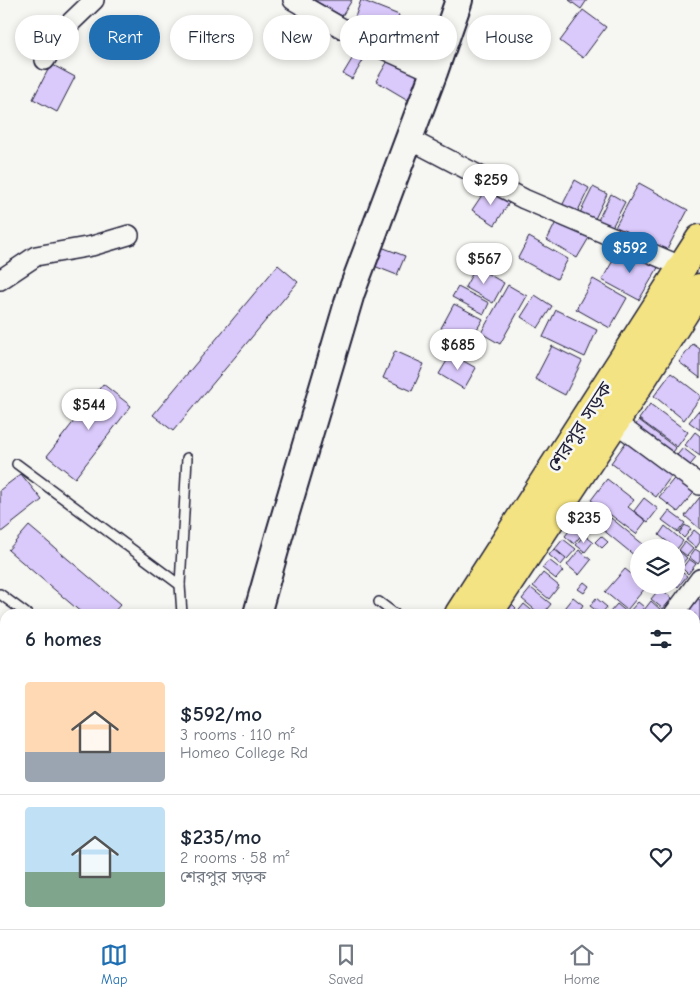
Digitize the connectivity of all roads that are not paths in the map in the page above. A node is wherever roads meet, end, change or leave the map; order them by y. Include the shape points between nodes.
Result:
1 (94, 0) edge
2 (293, 0) edge
3 (459, 0) edge
4 (78, 15) edge
5 (434, 72) junction
6 (409, 139) junction
7 (130, 235) dead end
8 (700, 239) edge
9 (683, 267) junction
10 (0, 280) edge
11 (700, 288) edge
12 (615, 422) junction
13 (187, 458) dead end
14 (18, 464) dead end
15 (700, 485) edge
16 (700, 579) edge
17 (180, 586) junction
18 (0, 594) edge
19 (379, 602) dead end
20 (20, 609) edge
21 (182, 609) edge
22 (258, 609) edge
23 (388, 609) edge
24 (462, 609) edge
25 (491, 609) edge
26 (678, 609) edge

1 - 4 street
2 - 5 street via 359,38
3 - 5 street
5 - 6 street
6 - 9 street via 524,199
6 - 22 street via 351,293
7 - 10 street via 36,256
8 - 9 highway, শেরপুর সড়ক
9 - 24 highway, শেরপুর সড়ক
11 - 12 highway, শেরপুর সড়ক
12 - 15 street
12 - 25 highway, শেরপুর সড়ক
13 - 17 lane
14 - 17 lane
16 - 26 street
17 - 21 lane
18 - 20 lane
19 - 23 lane

